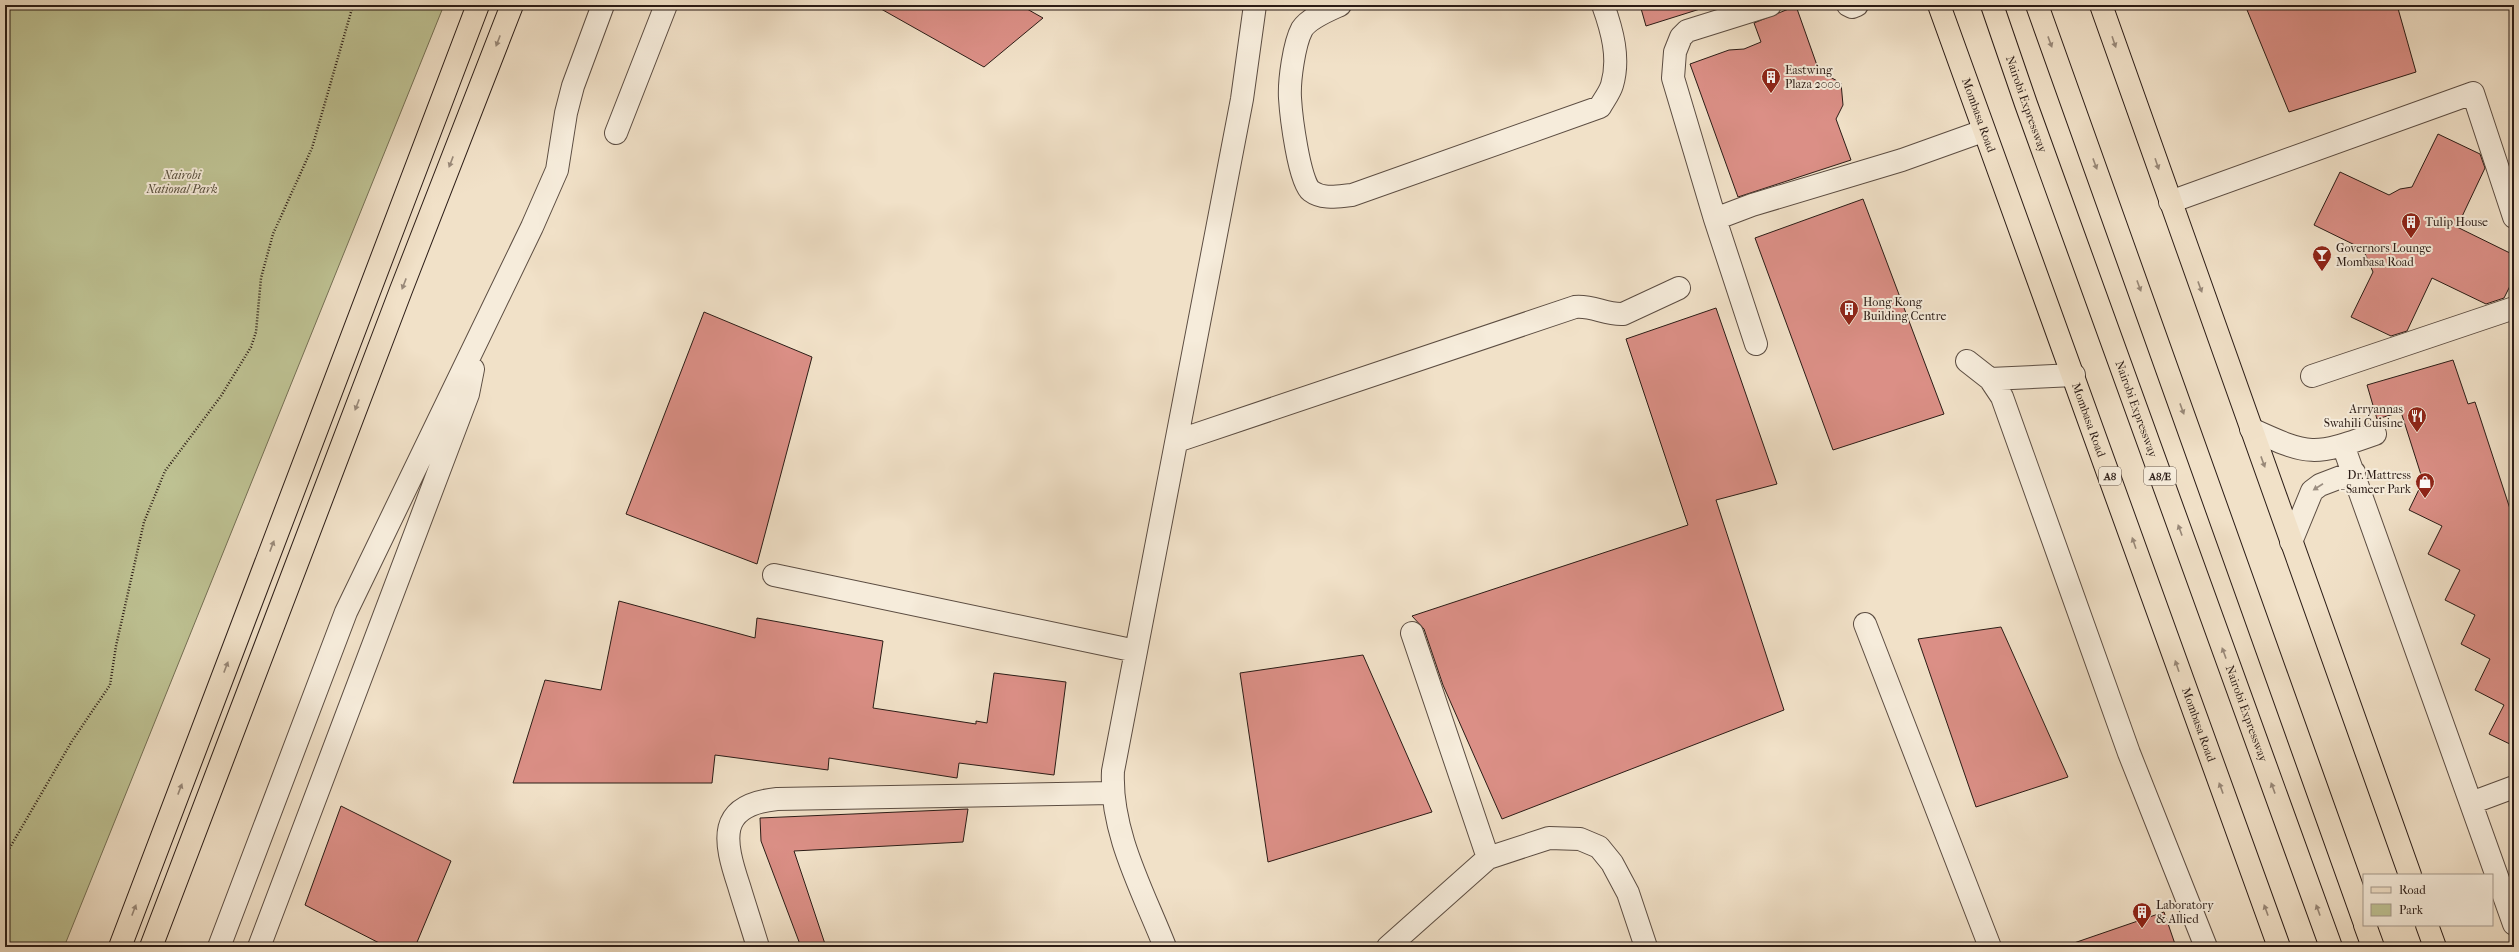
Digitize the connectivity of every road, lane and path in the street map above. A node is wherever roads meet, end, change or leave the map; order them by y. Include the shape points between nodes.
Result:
1 (353, 5) edge
2 (478, 5) edge
3 (512, 5) edge
4 (603, 5) edge
5 (666, 5) edge
6 (1255, 5) edge
7 (1340, 5) edge
8 (1603, 5) edge
9 (1770, 5) edge
10 (1848, 5) edge
11 (1857, 5) edge
12 (1939, 5) edge
13 (1992, 5) edge
14 (2037, 5) edge
15 (2101, 5) edge
16 (1983, 131) junction
17 (616, 133) dead end
18 (2170, 202) junction
19 (2514, 217) edge
20 (1714, 219) junction
21 (1679, 288) dead end
22 (2514, 308) edge
23 (1756, 344) dead end
24 (473, 350) junction
25 (1967, 361) dead end
26 (2074, 375) junction
27 (2312, 376) dead end
28 (1990, 379) junction
29 (2251, 429) junction
30 (2375, 434) dead end
31 (1177, 440) junction
32 (2343, 445) junction
33 (2354, 472) junction
34 (2291, 542) junction
35 (774, 575) dead end
36 (1865, 624) dead end
37 (1412, 633) dead end
38 (1136, 651) junction
39 (2514, 788) edge
40 (1112, 793) junction
41 (2471, 803) junction
42 (5, 856) edge
43 (1488, 858) junction
44 (2410, 874) edge
45 (2363, 918) edge
46 (2514, 924) edge
47 (2365, 926) edge
48 (2427, 926) edge
49 (120, 947) edge
50 (151, 947) edge
51 (219, 947) edge
52 (260, 947) edge
53 (758, 947) edge
54 (1165, 947) edge
55 (1388, 947) edge
56 (1646, 947) edge
57 (1990, 947) edge
58 (2206, 947) edge
59 (2279, 947) edge
60 (2331, 947) edge
61 (2373, 947) edge
62 (2435, 947) edge

1 - 42 path via 312,148 272,234 261,278 256,332 251,347 221,396 165,471 142,529 110,685 72,741
49 -> 2 main road
3 -> 50 main road
4 - 24 lane via 573,86 557,170
5 - 17 lane
6 - 31 lane via 1242,99
7 - 8 lane via 1324,12 1303,28 1296,51 1290,97 1296,146 1305,184 1322,197 1352,195 1600,107 1612,86 1615,62 1613,33
9 - 20 lane via 1687,31 1681,37 1675,52 1673,78
10 - 11 lane
12 - 16 main road, Mombasa Road / A8
60 -> 13 main road, Nairobi Expressway / A8/E
14 -> 45 main road
15 -> 18 main road
16 - 20 lane via 1902,160 1760,202
16 - 26 main road, Mombasa Road / A8
18 - 19 lane via 2473,93
18 -> 29 main road
20 - 23 lane
21 - 31 lane via 1623,314 1614,315 1584,306 1575,307
22 - 27 lane
24 - 51 lane via 346,612
24 - 52 lane via 468,394
25 - 28 lane
26 - 28 lane
59 -> 26 main road, Mombasa Road / A8
28 - 58 lane via 2002,397 2129,753
29 - 32 lane via 2304,451 2319,451
29 -> 34 main road
30 - 32 lane
31 - 38 lane
32 - 33 lane
33 -> 34 lane via 2320,485 2312,491
33 - 41 lane
34 - 44 main road
35 - 38 lane
36 - 57 lane
37 - 43 lane
38 - 40 lane via 1113,771
39 - 41 lane
40 - 53 lane via 777,799 761,800 749,805 734,818 727,834 728,852
40 - 54 lane via 1120,834
41 - 46 lane
43 - 55 lane
43 - 56 lane via 1549,838 1580,840 1598,847 1612,863 1628,893
47 - 61 main road
48 - 62 main road

